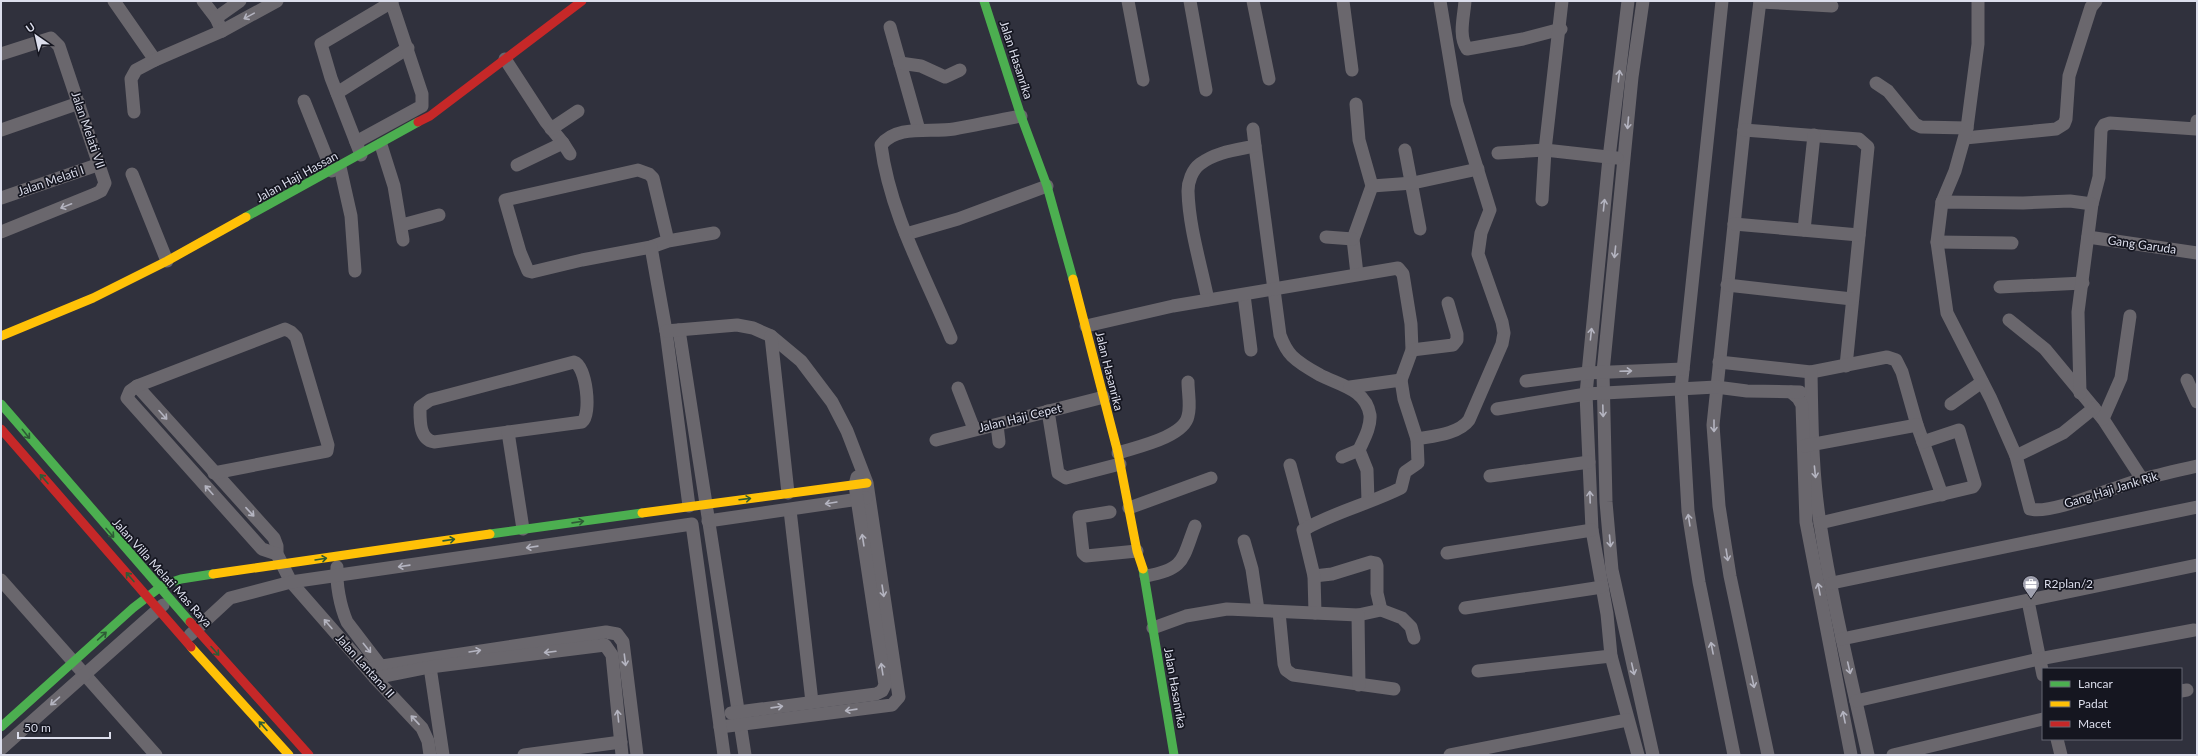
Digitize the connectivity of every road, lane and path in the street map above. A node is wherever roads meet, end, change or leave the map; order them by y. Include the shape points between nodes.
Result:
1 (114, 1) edge
2 (203, 1) edge
3 (240, 1) edge
4 (277, 1) edge
5 (392, 1) edge
6 (582, 1) edge
7 (984, 1) edge
8 (1128, 1) edge
9 (1190, 1) edge
10 (1253, 1) edge
11 (1343, 1) edge
12 (1440, 1) edge
13 (1464, 1) edge
14 (1562, 1) edge
15 (1628, 1) edge
16 (1643, 1) edge
17 (1722, 1) edge
18 (1760, 1) edge
19 (1978, 1) edge
20 (2096, 1) edge
21 (1832, 6) dead end
22 (216, 18) junction
23 (890, 27) dead end
24 (1561, 30) junction
25 (222, 31) junction
26 (408, 48) junction
27 (1, 54) edge
28 (505, 59) junction
29 (155, 60) junction
30 (900, 63) junction
31 (960, 70) dead end
32 (1352, 70) dead end
33 (1269, 79) dead end
34 (1143, 80) dead end
35 (1876, 83) dead end
36 (1206, 90) dead end
37 (337, 93) junction
38 (304, 101) dead end
39 (79, 103) junction
40 (1356, 104) dead end
41 (578, 111) dead end
42 (134, 112) dead end
43 (1021, 116) junction
44 (2197, 121) edge
45 (551, 129) junction
46 (1253, 129) dead end
47 (1, 130) edge
48 (919, 130) junction
49 (1744, 130) junction
50 (1966, 133) junction
51 (1814, 135) junction
52 (356, 142) junction
53 (563, 143) junction
54 (381, 145) junction
55 (1255, 146) junction
56 (1405, 150) dead end
57 (1545, 150) junction
58 (1498, 153) dead end
59 (570, 154) dead end
60 (361, 155) junction
61 (1609, 158) junction
62 (1625, 158) junction
63 (100, 164) junction
64 (517, 165) dead end
65 (336, 169) junction
66 (1478, 169) junction
67 (132, 174) dead end
68 (1413, 183) junction
69 (1047, 186) junction
70 (1372, 186) junction
71 (1, 198) edge
72 (1542, 200) dead end
73 (1942, 202) junction
74 (2092, 204) junction
75 (438, 215) dead end
76 (1734, 224) junction
77 (402, 225) junction
78 (1420, 229) dead end
79 (1804, 230) junction
80 (1, 232) edge
81 (714, 233) dead end
82 (906, 234) junction
83 (1859, 235) junction
84 (1326, 237) dead end
85 (2088, 237) junction
86 (1353, 239) junction
87 (403, 240) dead end
88 (668, 241) junction
89 (1937, 242) junction
90 (2012, 243) dead end
91 (651, 247) junction
92 (2197, 253) edge
93 (167, 261) junction
94 (355, 271) dead end
95 (1357, 274) junction
96 (2083, 283) junction
97 (1727, 285) junction
98 (2000, 286) dead end
99 (1273, 290) junction
100 (1244, 295) junction
101 (1852, 299) junction
102 (1208, 300) junction
103 (1448, 303) dead end
104 (2130, 316) dead end
105 (2008, 320) dead end
106 (1086, 326) junction
107 (679, 330) junction
108 (666, 331) junction
109 (1, 336) edge
110 (771, 336) junction
111 (951, 338) dead end
112 (1251, 350) dead end
113 (1412, 350) junction
114 (1719, 362) junction
115 (1846, 366) junction
116 (1683, 369) junction
117 (1603, 372) junction
118 (1811, 372) junction
119 (1587, 373) junction
120 (1400, 380) junction
121 (2186, 380) dead end
122 (1526, 381) dead end
123 (1188, 382) dead end
124 (1982, 382) junction
125 (137, 386) junction
126 (1350, 387) junction
127 (1712, 387) junction
128 (958, 388) dead end
129 (1687, 389) junction
130 (1811, 391) junction
131 (1791, 392) junction
132 (2080, 393) junction
133 (1586, 394) junction
134 (1603, 394) junction
135 (1104, 396) junction
136 (2197, 402) edge
137 (1, 404) edge
138 (1951, 404) dead end
139 (2094, 408) junction
140 (1497, 409) dead end
141 (1048, 412) junction
142 (1807, 413) junction
143 (2103, 419) junction
144 (996, 425) junction
145 (1917, 425) junction
146 (1, 429) edge
147 (974, 429) junction
148 (508, 432) junction
149 (1417, 438) junction
150 (936, 440) dead end
151 (999, 442) dead end
152 (1923, 442) junction
153 (1808, 445) junction
154 (38, 449) junction
155 (1359, 450) junction
156 (2016, 456) junction
157 (1342, 458) dead end
158 (1119, 459) junction
159 (27, 460) junction
160 (1589, 462) junction
161 (1290, 465) dead end
162 (2197, 466) edge
163 (214, 473) junction
164 (1490, 476) dead end
165 (1211, 478) dead end
166 (2142, 479) junction
167 (861, 484) junction
168 (788, 493) junction
169 (1942, 495) junction
170 (863, 499) junction
171 (1368, 501) junction
172 (706, 504) junction
173 (689, 506) junction
174 (2197, 507) edge
175 (1129, 508) junction
176 (790, 510) junction
177 (1110, 512) dead end
178 (609, 517) junction
179 (708, 521) junction
180 (1820, 523) junction
181 (1195, 526) dead end
182 (1307, 528) junction
183 (523, 529) junction
184 (1592, 530) junction
185 (612, 536) junction
186 (1244, 541) dead end
187 (1138, 551) junction
188 (1447, 553) dead end
189 (337, 557) junction
190 (280, 560) junction
191 (2197, 565) edge
192 (337, 575) junction
193 (1146, 576) junction
194 (1314, 576) junction
195 (1, 580) edge
196 (291, 582) junction
197 (1832, 583) junction
198 (1602, 587) junction
199 (158, 588) junction
200 (146, 597) junction
201 (170, 600) junction
202 (2028, 601) junction
203 (1465, 608) dead end
204 (159, 609) junction
205 (1258, 610) junction
206 (1381, 610) junction
207 (1280, 612) junction
208 (1621, 612) junction
209 (1315, 613) junction
210 (1607, 614) junction
211 (1358, 615) junction
212 (1832, 618) junction
213 (1153, 628) junction
214 (196, 630) junction
215 (2194, 630) dead end
216 (617, 634) junction
217 (1414, 638) dead end
218 (186, 639) junction
219 (1842, 639) junction
220 (605, 645) junction
221 (1611, 656) junction
222 (2040, 659) junction
223 (73, 662) junction
224 (430, 667) junction
225 (2042, 670) edge
226 (1478, 671) dead end
227 (378, 672) junction
228 (84, 675) junction
229 (1359, 685) junction
230 (1394, 689) dead end
231 (882, 691) junction
232 (1856, 701) junction
233 (812, 702) junction
234 (896, 703) junction
235 (738, 712) junction
236 (2042, 719) edge
237 (1627, 720) junction
238 (720, 721) junction
239 (740, 725) junction
240 (1, 727) edge
241 (2057, 740) edge
242 (1, 749) edge
243 (622, 749) edge
244 (1177, 754) edge
245 (156, 755) edge
246 (289, 755) edge
247 (309, 755) edge
248 (430, 755) edge
249 (443, 755) edge
250 (524, 755) edge
251 (637, 755) edge
252 (724, 755) edge
253 (745, 755) edge
254 (1450, 755) edge
255 (1638, 755) edge
256 (1653, 755) edge
257 (1734, 755) edge
258 (1768, 755) edge
259 (1851, 755) edge
260 (1868, 755) edge
261 (1893, 755) edge
262 (2061, 755) edge

1 - 29 street
2 - 22 street
3 - 22 street
4 -> 25 street
5 - 26 street
5 - 37 street via 321,44
6 - 28 street, Jalan Haji Hassan
7 - 43 street, Jalan Hasanrika
8 - 34 street
9 - 36 street
10 - 33 street
11 - 32 street
12 - 66 street via 1457,103
13 - 24 street via 1463,35 1467,49 1523,40
14 - 24 street
61 -> 15 street
16 -> 62 street via 1632,77
17 - 116 street
18 - 21 street
18 - 49 street
19 - 50 street via 1978,44
20 - 50 street via 2069,76 2064,124 2056,129
22 - 25 street
23 - 30 street
24 - 57 street
25 - 29 street
26 - 37 street
26 - 52 street via 422,94 422,106
27 - 39 street, Jalan Melati VII via 51,38 60,46
28 - 45 street
28 - 54 street, Jalan Haji Hassan via 430,116
29 - 42 street via 132,75
30 - 31 street via 921,66 945,77
30 - 48 street
35 - 50 street via 1888,90 1915,124
37 - 52 street
38 - 65 street
39 - 47 street
39 - 63 street, Jalan Melati VII
40 - 70 street via 1359,140
41 - 45 street
43 - 48 street via 953,129
43 - 69 street, Jalan Hasanrika
44 - 74 street via 2196,129 2104,125 2099,178
45 - 53 street
46 - 55 street
48 - 82 street via 890,137 881,145 884,168
49 - 51 street
49 - 76 street
50 - 73 street via 1955,171
51 - 79 street
51 - 83 street via 1859,138 1868,147
52 - 60 street
53 - 59 street
53 - 64 street
54 - 60 street, Jalan Haji Hassan
54 - 77 street via 394,186
55 - 99 street
55 - 102 street via 1211,157 1199,165 1191,175 1188,191 1193,230
56 - 68 street
57 - 58 street
57 - 61 street
57 - 72 street
60 - 65 street, Jalan Haji Hassan
61 - 62 street
119 -> 61 street
62 -> 117 street
63 - 71 street, Jalan Melati I
63 -> 80 street, Jalan Melati VII via 105,183 102,191
65 - 93 street, Jalan Haji Hassan
65 - 94 street via 351,216
66 - 68 street
66 - 149 street via 1490,210 1481,233 1478,254 1502,322 1502,344 1467,423 1436,436
67 - 93 street
68 - 70 street
68 - 78 street
69 - 82 street via 958,219
69 - 106 street, Jalan Hasanrika
70 - 86 street
73 - 74 street via 2070,201
73 - 89 street
74 - 85 street
75 - 77 street
76 - 79 street
76 - 97 street
77 - 87 street
79 - 83 street
81 - 88 street
82 - 111 street
83 - 101 street
84 - 86 street
85 - 92 street, Gang Garuda
85 - 96 street
86 - 95 street
88 - 91 street
88 - 91 street via 653,178 644,171 588,180 505,200 528,271
89 - 90 street
89 - 124 street via 1947,313
91 - 108 street
93 - 109 street, Jalan Haji Hassan via 93,298
95 - 99 street
95 - 113 street via 1391,268 1401,270
96 - 98 street
96 - 132 street via 2078,327
97 - 101 street
97 - 114 street
99 - 100 street
99 - 126 street via 1280,335 1285,348 1293,357 1320,375
100 - 102 street
100 - 112 street
101 - 115 street
102 - 106 street
103 - 113 street via 1457,340 1453,345
104 - 143 street via 2121,378
105 - 132 street via 2045,349
106 - 135 street, Jalan Hasanrika
107 - 108 street
107 - 110 street via 737,325 753,328
107 - 172 street
108 - 173 street
110 - 167 street via 801,360 832,402 847,431 859,467
110 - 168 street
113 - 120 street
114 - 118 street
114 - 127 street
115 - 118 street
115 - 145 street via 1887,358 1896,360 1902,372
117 -> 116 street
116 - 129 street
117 - 119 street
117 - 134 street
118 - 130 street
119 - 122 street
119 - 133 street
120 - 126 street
120 - 149 street
121 - 136 street
123 - 158 street via 1188,418 1183,424 1170,435
124 - 138 street
124 - 156 street
125 -> 163 street, Jalan Lantana II
125 - 163 street via 284,329 291,332 296,338 328,445 327,451
190 -> 125 street via 262,549 127,398 130,391
126 - 155 street via 1365,403 1370,415 1368,429
127 - 129 street
127 - 131 street
127 -> 258 street via 1719,506 1730,576
128 - 147 street
129 - 134 street
257 -> 129 street via 1699,582 1688,511
130 - 131 street
130 - 142 street
131 - 142 street
132 - 139 street
133 - 134 street
133 - 140 street
133 - 160 street
134 -> 208 street via 1606,502 1612,570
135 - 141 street, Jalan Haji Cepet
135 - 158 street, Jalan Hasanrika
137 -> 154 street, Jalan Villa Melati Mas Raya
139 - 143 street
139 - 156 street via 2063,433
141 - 144 street, Jalan Haji Cepet
141 - 158 street via 1058,473 1062,476 1066,478
142 - 153 street
143 - 166 street
144 - 147 street, Jalan Haji Cepet
144 - 151 street
145 - 152 street
145 - 153 street
146 - 159 street
147 - 150 street, Jalan Haji Cepet
148 - 148 street via 582,422 586,391 578,363 430,400 420,407 422,430 428,441
148 - 183 street
149 - 171 street via 1418,464 1404,472 1401,488 1384,497
152 - 169 street
152 - 169 street via 1957,430 1960,432 1975,484 1973,487
153 -> 180 street
212 -> 153 street via 1806,522
154 - 159 street
154 -> 199 street, Jalan Villa Melati Mas Raya
155 - 157 street
155 - 171 street via 1367,470
156 - 166 street, Gang Haji Jank Rik via 2028,505 2034,510 2059,505
158 - 175 street, Jalan Hasanrika
200 -> 159 street
160 - 164 street
184 -> 160 street
161 - 182 street
162 - 166 street, Gang Haji Jank Rik
163 -> 190 street, Jalan Lantana II via 274,538
165 - 175 street
167 - 168 street
167 - 170 street
172 -> 168 street
169 - 180 street
170 -> 176 street
231 -> 170 street via 884,685
170 -> 234 street via 899,697
171 - 182 street
172 - 173 street
172 - 179 street
173 - 178 street
174 - 197 street
175 - 187 street, Jalan Hasanrika
176 - 179 street
176 - 233 street
177 - 187 street via 1079,516 1083,552 1086,556
183 -> 178 street
178 - 185 street
179 - 235 street
180 - 197 street
181 - 193 street via 1187,550 1176,565 1167,572
182 - 194 street via 1303,530
189 -> 183 street
184 - 188 street
184 - 198 street
185 -> 192 street
185 - 238 street via 692,524
186 - 205 street via 1252,569
187 - 193 street, Jalan Hasanrika
190 -> 189 street
189 - 192 street, Jalan Lantana II
190 - 196 street, Jalan Lantana II
190 - 199 street via 181,579
191 - 202 street
192 - 196 street
192 -> 227 street, Jalan Lantana II via 343,613
193 - 213 street, Jalan Hasanrika
194 - 206 street via 1332,574 1371,562 1376,563 1377,593
194 - 209 street
195 - 223 street
196 - 214 street via 230,598
227 -> 196 street, Jalan Lantana II
197 - 212 street
198 - 203 street
198 - 210 street
199 - 200 street
199 - 201 street, Jalan Villa Melati Mas Raya
200 - 204 street
223 -> 200 street
201 - 204 street
201 - 214 street, Jalan Villa Melati Mas Raya
202 - 219 street
202 - 222 street
204 - 218 street
204 - 228 street
205 - 207 street
205 - 213 street via 1227,609 1186,616
206 - 211 street
206 - 217 street via 1402,618 1411,628
207 - 209 street
207 - 229 street via 1284,664 1288,672 1293,675
208 - 210 street
208 -> 256 street
209 - 211 street
210 - 221 street
211 - 229 street
212 - 219 street
259 -> 212 street
213 - 244 street, Jalan Hasanrika
214 - 218 street
214 -> 247 street, Jalan Villa Melati Mas Raya
215 - 222 street
216 - 220 street
227 -> 216 street via 606,632
216 -> 251 street via 623,642
246 -> 218 street
219 -> 232 street
220 -> 224 street
243 -> 220 street via 612,655
221 - 226 street
221 - 237 street
222 - 225 street
222 - 232 street
223 - 228 street
223 - 240 street
224 - 227 street
224 - 249 street
248 -> 227 street, Jalan Lantana II via 428,741 422,728
228 -> 242 street
228 - 245 street
229 - 230 street
231 - 233 street via 876,694
231 - 234 street
232 - 260 street
235 -> 233 street
234 -> 239 street
235 - 238 street
235 - 239 street
236 - 261 street
237 - 254 street
237 - 255 street
238 - 239 street
238 - 252 street
239 - 253 street
241 - 262 street
243 - 250 street

